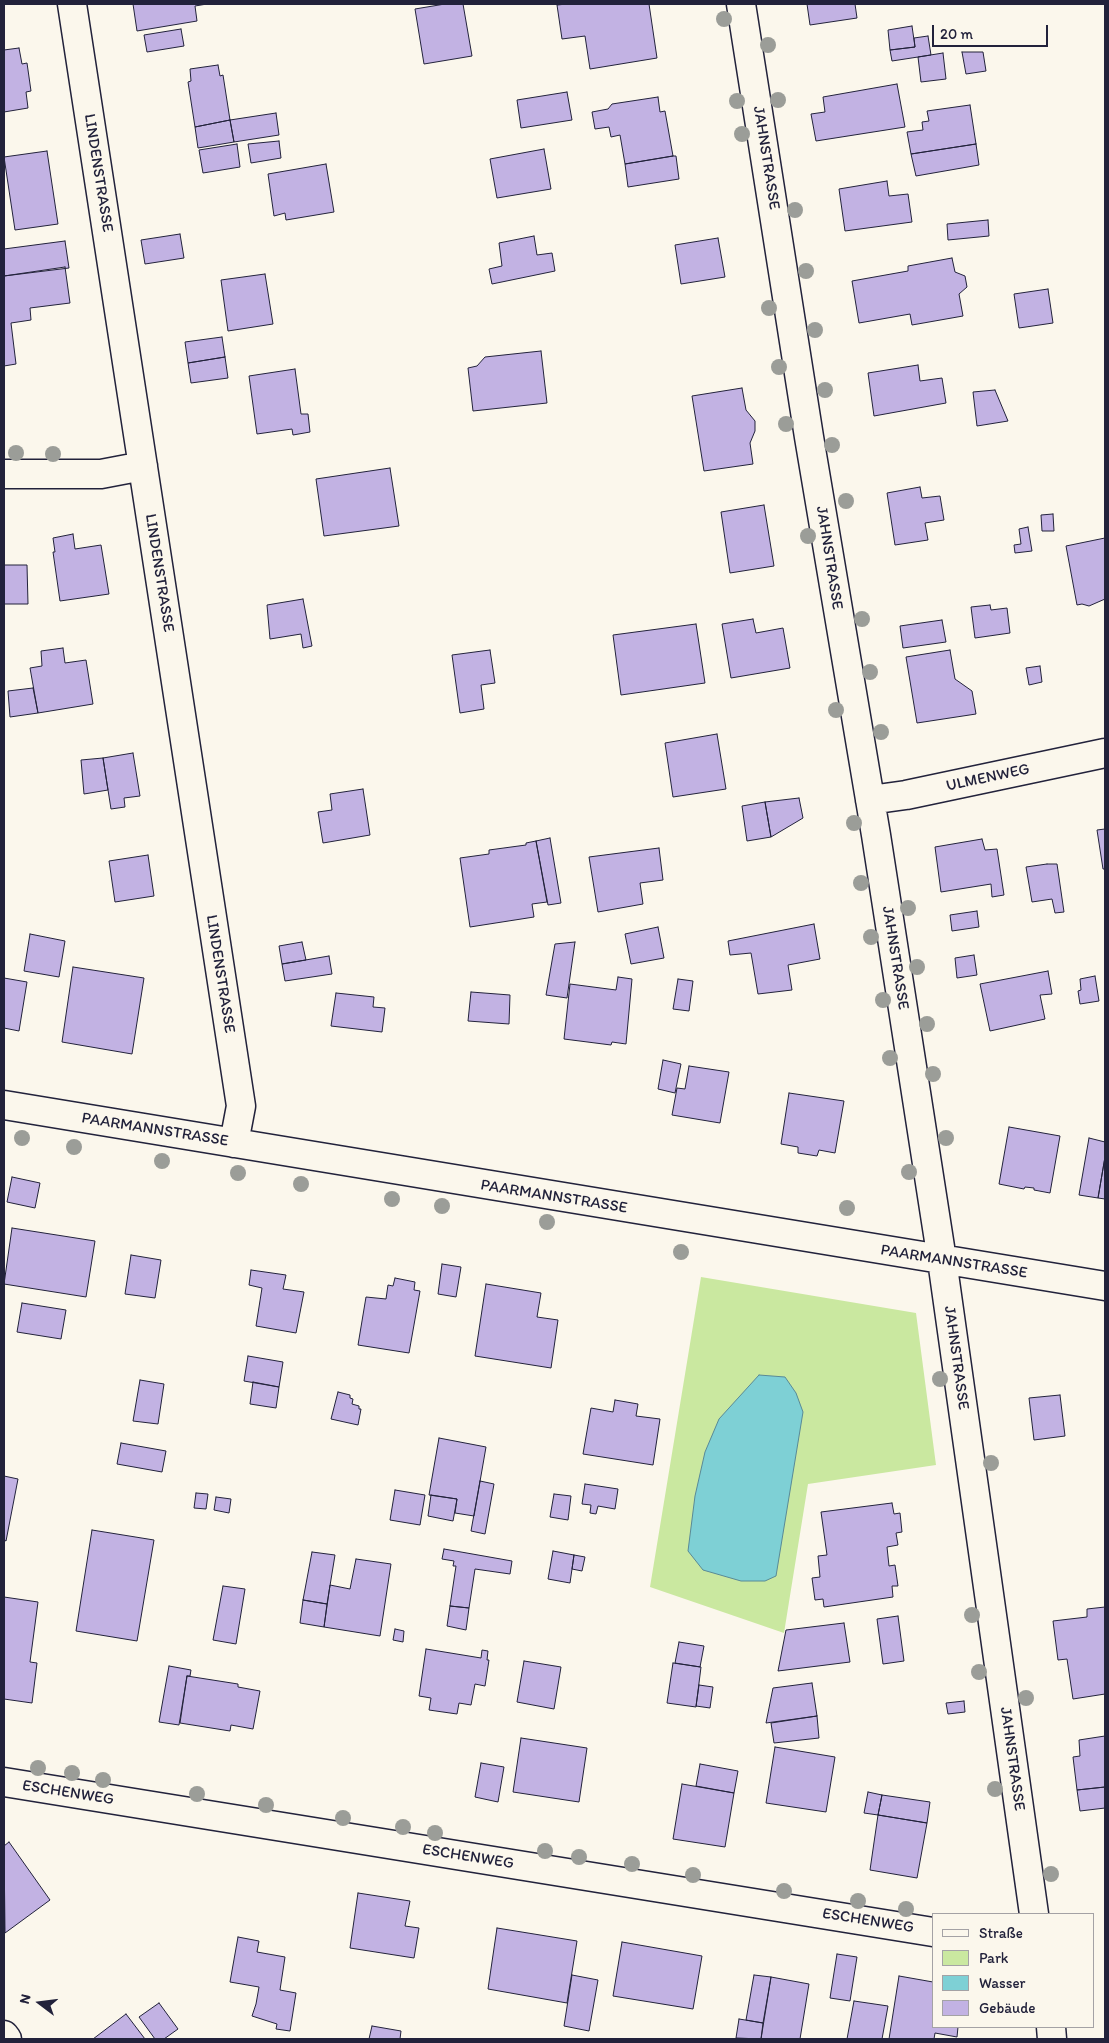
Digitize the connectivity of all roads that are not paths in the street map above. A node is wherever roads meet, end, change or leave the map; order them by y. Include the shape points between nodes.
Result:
1 (72, 4) edge
2 (741, 4) edge
3 (143, 466) junction
4 (4, 474) edge
5 (1105, 754) edge
6 (870, 800) junction
7 (4, 1105) edge
8 (234, 1143) junction
9 (942, 1260) junction
10 (1105, 1286) edge
11 (4, 1782) edge
12 (1034, 1913) edge
13 (932, 1932) edge
14 (4, 2035) edge
15 (7, 2039) edge

1 - 3 street, LINDENSTRASSE
2 - 6 street, JAHNSTRASSE
3 - 4 street via 101,474
3 - 8 street, LINDENSTRASSE via 241,1106
5 - 6 street, ULMENWEG
6 - 9 street, JAHNSTRASSE
7 - 8 street, PAARMANNSTRASSE
8 - 9 street, PAARMANNSTRASSE
9 - 10 street, PAARMANNSTRASSE
9 - 12 street, JAHNSTRASSE
11 - 13 street, ESCHENWEG
14 - 15 street

